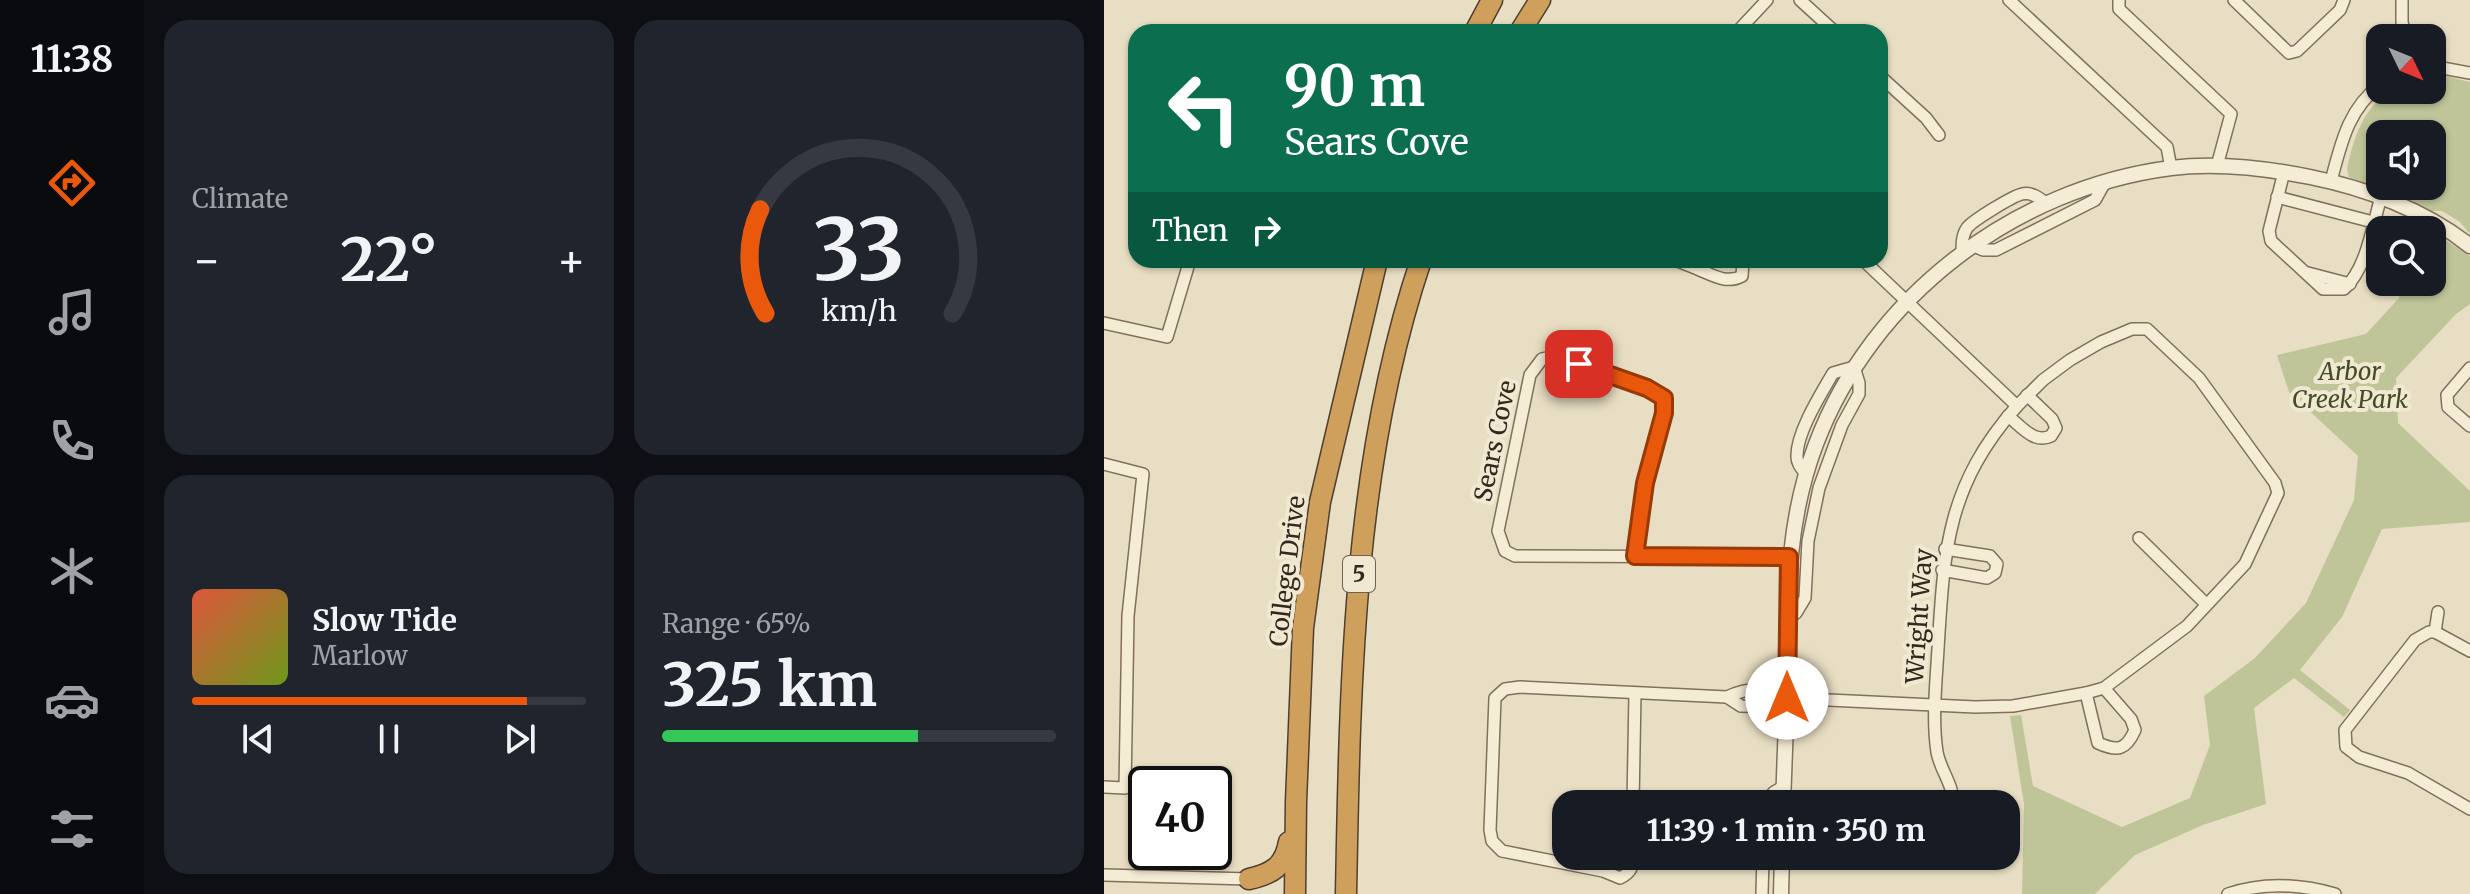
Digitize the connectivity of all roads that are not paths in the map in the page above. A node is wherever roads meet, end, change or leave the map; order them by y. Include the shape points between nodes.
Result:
1 (1492, 0) edge
2 (1540, 0) edge
3 (1767, 0) edge
4 (1800, 0) edge
5 (2009, 0) edge
6 (2119, 0) edge
7 (2234, 0) edge
8 (2344, 0) edge
9 (2402, 0) edge
10 (1479, 24) edge
11 (1525, 24) edge
12 (1744, 24) edge
13 (1826, 24) edge
14 (2402, 24) edge
15 (2446, 69) edge
16 (2470, 73) edge
17 (1888, 83) edge
18 (2366, 96) edge
19 (1939, 135) dead end
20 (2217, 166) junction
21 (2171, 168) junction
22 (2284, 172) junction
23 (2331, 181) junction
24 (2104, 184) junction
25 (2366, 192) edge
26 (2277, 197) junction
27 (2387, 200) edge
28 (2366, 220) edge
29 (2470, 246) edge
30 (2366, 247) edge
31 (1967, 249) junction
32 (1188, 268) edge
33 (1375, 268) edge
34 (1419, 268) edge
35 (1709, 268) edge
36 (1742, 268) edge
37 (1871, 268) edge
38 (1906, 302) junction
39 (1104, 323) edge
40 (1854, 367) junction
41 (2470, 368) edge
42 (2027, 395) junction
43 (2017, 406) junction
44 (2008, 416) junction
45 (2470, 426) edge
46 (1104, 464) edge
47 (2139, 538) dead end
48 (1945, 549) junction
49 (1635, 556) junction
50 (1789, 557) junction
51 (1942, 570) junction
52 (2206, 604) junction
53 (2438, 612) dead end
54 (1786, 618) junction
55 (2435, 632) junction
56 (2470, 651) edge
57 (2104, 688) junction
58 (1635, 693) junction
59 (2086, 693) junction
60 (1787, 698) junction
61 (1934, 705) junction
62 (1104, 787) edge
63 (1783, 787) joint
64 (1633, 790) edge
65 (1778, 790) edge
66 (1951, 790) edge
67 (1296, 802) junction
68 (2470, 809) edge
69 (1552, 861) edge
70 (1598, 870) edge
71 (1630, 870) edge
72 (1763, 870) edge
73 (1782, 870) edge
74 (1104, 875) edge
75 (1249, 879) joint
76 (1295, 894) edge
77 (1346, 894) edge
78 (1762, 894) edge
79 (1781, 894) edge
80 (2228, 894) edge
81 (2335, 894) edge

1 - 10 highway
2 - 11 highway
3 - 12 street
4 - 13 street
5 - 21 street via 2167,147
6 - 20 street via 2119,9 2231,114
7 - 8 street via 2289,53 2340,10
9 - 14 street
15 - 16 street
17 - 19 street
18 - 23 street via 2351,116
20 - 21 street
20 - 22 street
21 - 24 street
22 - 23 street
22 - 26 street
23 - 25 street
24 - 31 street via 2046,203
24 - 31 street via 2095,200 1996,250
26 - 28 street
26 - 30 street via 2271,241 2323,289 2350,284
27 - 29 street
31 - 38 street
32 - 39 street via 1167,337
33 - 67 highway, College Drive / 5 via 1320,502 1303,628
34 - 77 highway, 5 via 1377,440 1359,571
35 - 36 street via 1733,280 1742,276
37 - 38 street
38 - 40 street
38 - 43 street
40 - 50 street via 1832,406 1806,474
40 - 54 street via 1859,394 1819,488 1808,541 1805,598
41 - 45 street via 2447,395 2448,407
42 - 43 street, Wright Way
42 - 44 street via 2052,419 2056,428 2051,436 2034,438
42 - 52 street, Wright Way via 2070,360 2137,328 2152,332 2199,378 2278,493 2245,564
43 - 44 street, Wright Way
44 - 48 street, Wright Way via 1968,480
46 - 62 street via 1143,474 1128,616 1125,788
47 - 52 street
48 - 51 street, Wright Way
48 - 51 street via 1990,556 1997,564 1987,578
49 - 49 street, Sears Cove via 1515,556 1505,551 1498,531 1530,375 1542,359 1556,356 1664,398
49 - 50 street, Sears Cove
50 - 54 street
51 - 61 street, Wright Way
52 - 57 street via 2187,626
53 - 55 street
54 - 60 street
55 - 56 street
55 - 68 street via 2415,640 2345,730 2346,747 2359,757 2408,773
57 - 59 street
57 - 59 street via 2135,730 2120,749 2098,743
58 - 60 street via 1727,697 1741,706 1776,707
58 - 64 street
58 - 69 street via 1520,687 1505,689 1495,698 1492,841 1502,851
59 - 61 street via 2013,706
60 - 61 street
60 - 63 street
61 - 66 street, Wright Way via 1937,754
63 - 65 street
67 - 75 highway via 1283,863
67 - 76 highway, College Drive / 5
70 - 71 street via 1620,878
72 - 78 street
73 - 79 street
74 - 75 street
80 - 81 street via 2262,886

